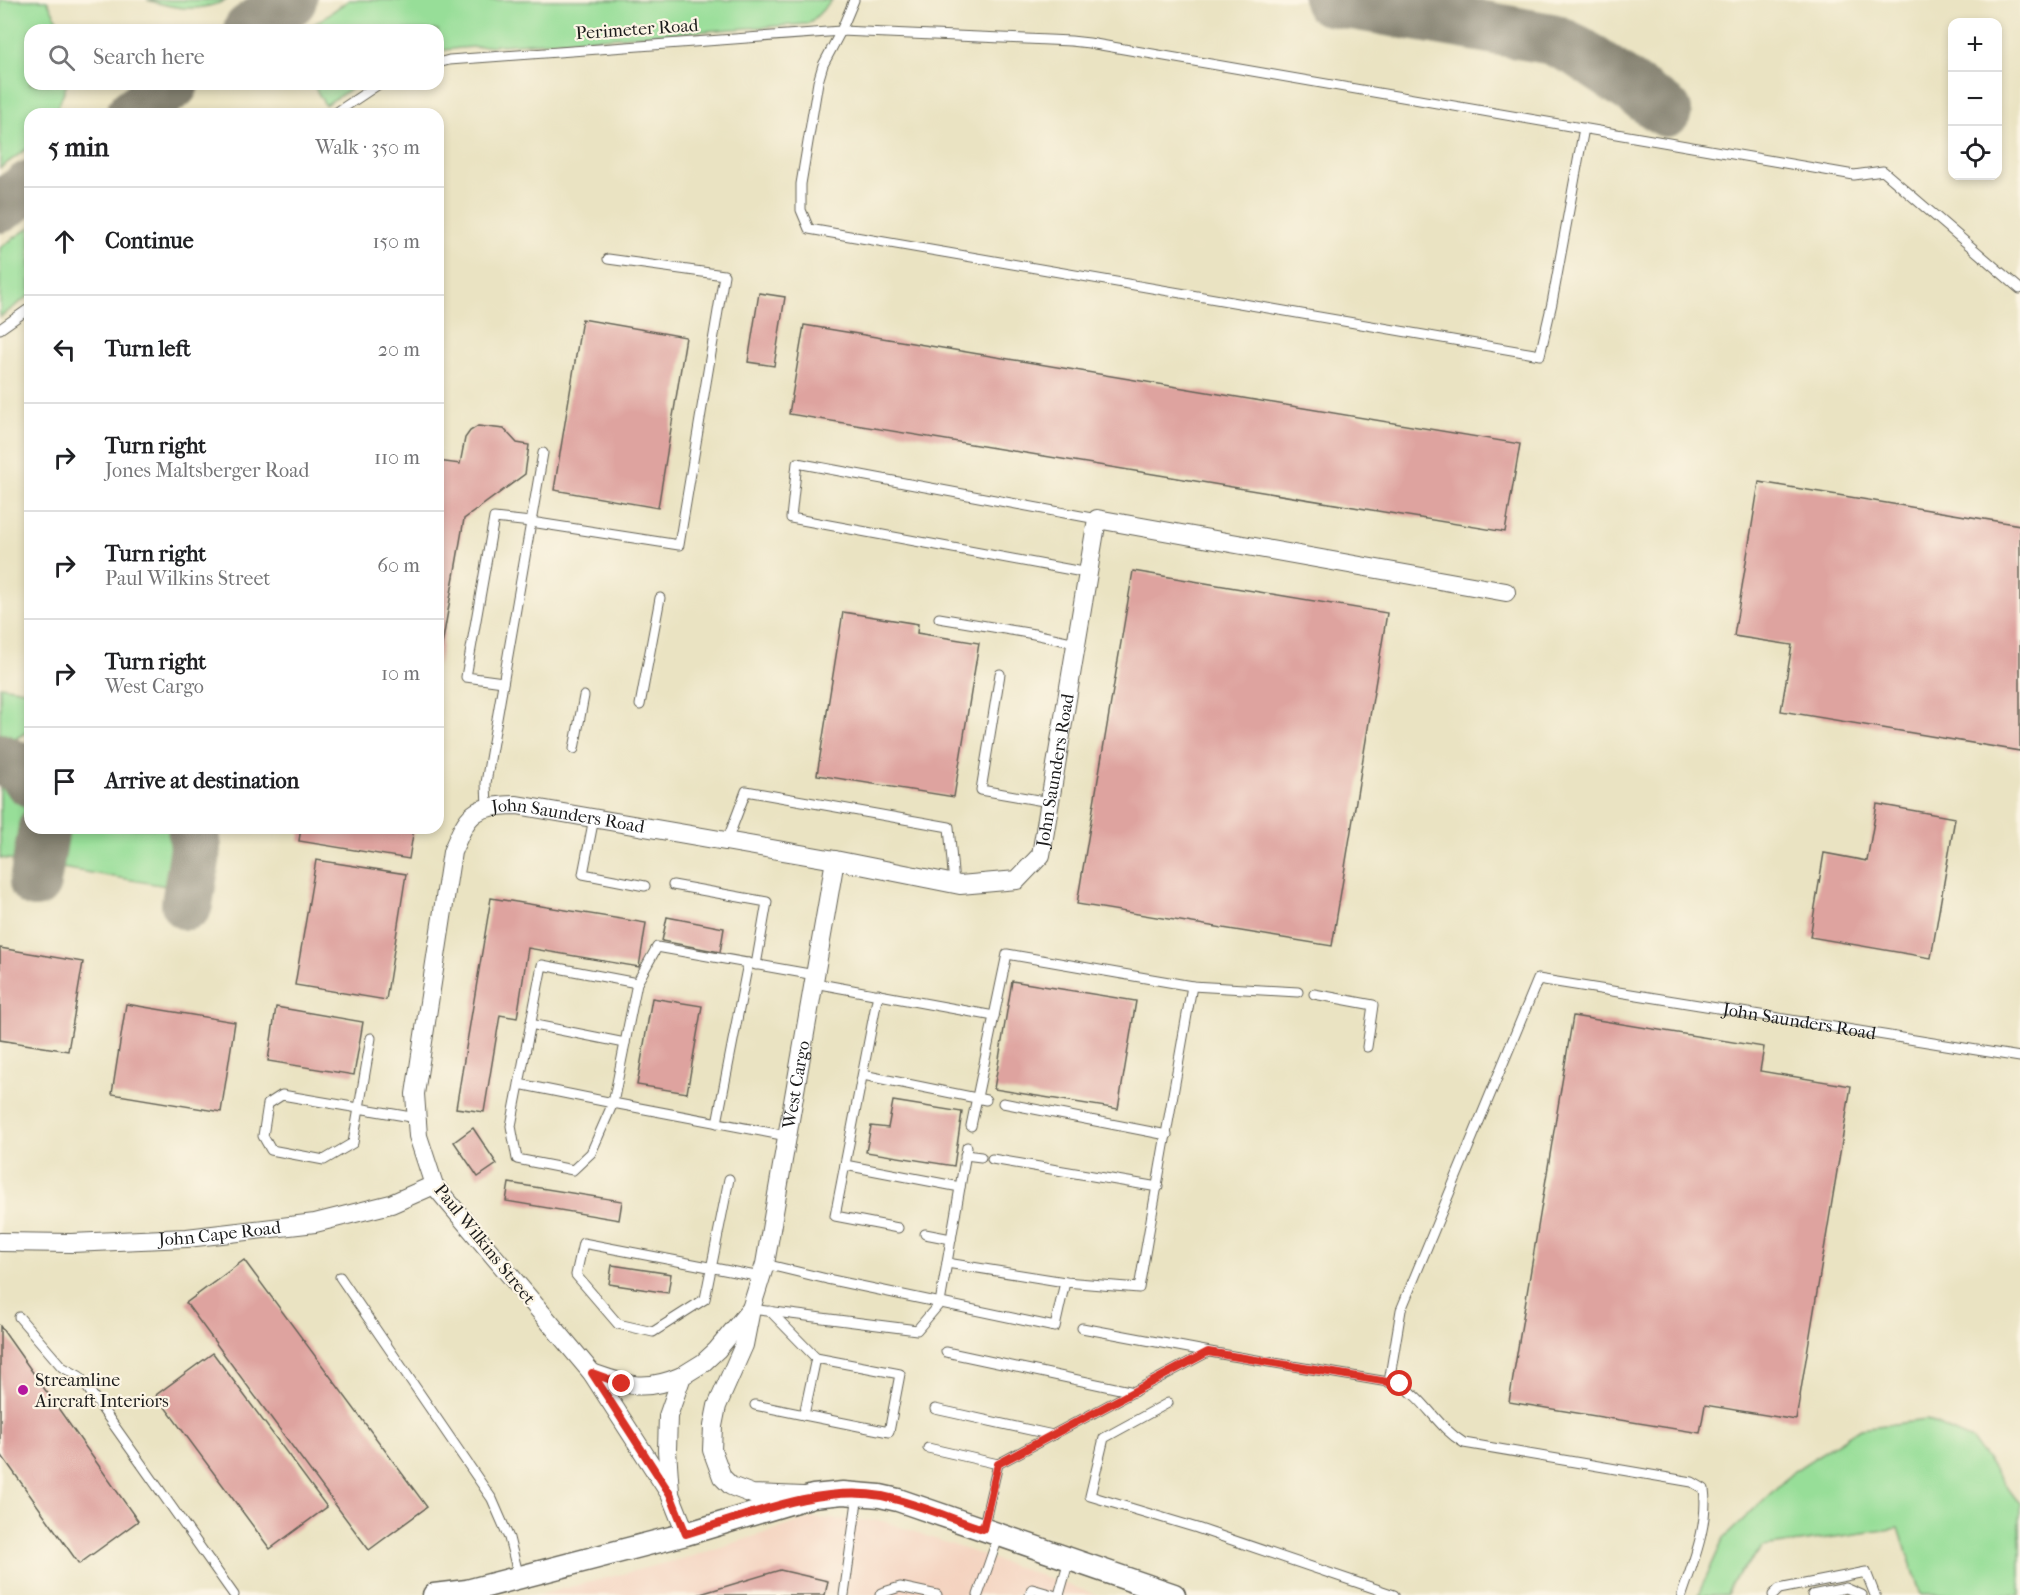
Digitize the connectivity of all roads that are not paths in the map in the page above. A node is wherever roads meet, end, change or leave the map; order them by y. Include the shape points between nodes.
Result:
1 (854, 0) edge
2 (841, 31) junction
3 (444, 61) edge
4 (371, 90) edge
5 (343, 108) edge
6 (1584, 128) junction
7 (608, 259) dead end
8 (2020, 289) edge
9 (24, 312) edge
10 (0, 329) edge
11 (543, 453) dead end
12 (1097, 519) junction
13 (531, 522) junction
14 (1088, 573) junction
15 (1506, 592) dead end
16 (660, 598) dead end
17 (939, 618) dead end
18 (1077, 644) junction
19 (1000, 674) dead end
20 (503, 682) junction
21 (584, 696) dead end
22 (640, 705) dead end
23 (574, 749) dead end
24 (1049, 802) junction
25 (481, 809) junction
26 (594, 818) junction
27 (726, 841) junction
28 (835, 860) junction
29 (954, 884) junction
30 (673, 885) dead end
31 (645, 886) dead end
32 (752, 964) junction
33 (814, 979) junction
34 (637, 982) junction
35 (1192, 986) junction
36 (1298, 992) dead end
37 (878, 994) junction
38 (1314, 994) dead end
39 (993, 1016) junction
40 (530, 1024) junction
41 (371, 1038) dead end
42 (625, 1043) junction
43 (1367, 1047) dead end
44 (2020, 1057) edge
45 (862, 1075) junction
46 (519, 1084) junction
47 (981, 1099) junction
48 (614, 1103) junction
49 (1003, 1103) dead end
50 (358, 1109) junction
51 (417, 1118) junction
52 (717, 1123) junction
53 (970, 1126) dead end
54 (1167, 1135) junction
55 (787, 1136) junction
56 (981, 1157) dead end
57 (992, 1159) dead end
58 (845, 1165) junction
59 (729, 1179) dead end
60 (434, 1185) junction
61 (1158, 1187) junction
62 (960, 1188) junction
63 (898, 1228) dead end
64 (924, 1234) dead end
65 (951, 1239) junction
66 (0, 1242) edge
67 (946, 1263) junction
68 (711, 1268) junction
69 (763, 1270) junction
70 (340, 1276) dead end
71 (1065, 1281) junction
72 (940, 1303) junction
73 (751, 1309) junction
74 (770, 1311) junction
75 (19, 1317) dead end
76 (1082, 1328) dead end
77 (946, 1352) dead end
78 (1208, 1352) junction
79 (816, 1358) junction
80 (592, 1373) junction
81 (682, 1376) junction
82 (1389, 1382) junction
83 (1134, 1392) junction
84 (1168, 1402) dead end
85 (755, 1405) dead end
86 (936, 1409) dead end
87 (804, 1415) junction
88 (1053, 1435) junction
89 (928, 1448) dead end
90 (998, 1464) junction
91 (670, 1494) junction
92 (858, 1494) junction
93 (813, 1496) junction
94 (991, 1532) junction
95 (686, 1534) junction
96 (1069, 1559) junction
97 (519, 1577) junction
98 (1139, 1589) edge
99 (467, 1593) edge
100 (918, 1593) edge
101 (234, 1595) edge
102 (434, 1595) edge
103 (844, 1595) edge
104 (880, 1595) edge
105 (937, 1595) edge
106 (978, 1595) edge
107 (1030, 1595) edge
108 (1053, 1595) edge
109 (1059, 1595) edge
110 (1174, 1595) edge
111 (1394, 1595) edge
112 (1682, 1595) edge
113 (1773, 1595) edge
114 (1812, 1595) edge
115 (1862, 1595) edge
116 (1875, 1595) edge

1 - 2 lane
2 - 3 lane, Perimeter Road
2 - 6 lane, Perimeter Road via 1089,43
2 - 6 lane via 818,82 801,184 801,210 809,229 1540,355
4 - 5 lane
6 - 8 lane, Perimeter Road via 1854,175 1883,171
7 - 13 lane via 724,275 679,545
9 - 10 lane
11 - 13 lane
12 - 14 street, John Saunders Road
12 - 14 lane via 797,463 791,518
12 - 15 street
13 - 20 lane
13 - 20 lane via 494,518 466,677
14 - 18 street, John Saunders Road
16 - 22 lane
17 - 18 lane
18 - 24 street, John Saunders Road
19 - 24 lane via 981,789
20 - 25 lane
21 - 23 lane
24 - 29 street, John Saunders Road via 1041,855 1017,880
25 - 26 street, John Saunders Road via 517,804
25 - 51 street, Paul Wilkins Street via 465,823 452,852 415,1094
26 - 27 street, John Saunders Road
26 - 31 lane via 583,874
27 - 28 street, John Saunders Road
27 - 29 lane via 746,791 950,827
28 - 29 street, John Saunders Road
28 - 33 street, West Cargo
30 - 32 lane via 768,902
32 - 33 lane
32 - 34 lane via 657,947
32 - 52 lane
33 - 37 lane
33 - 55 street, West Cargo
34 - 40 lane via 542,965
34 - 42 lane
35 - 36 lane
35 - 39 lane via 1007,954
35 - 54 lane
37 - 39 lane
37 - 45 lane
38 - 43 lane via 1373,1005
39 - 47 lane
40 - 42 lane
40 - 46 lane
41 - 50 lane
42 - 48 lane
44 - 82 lane, John Saunders Road via 1538,979 1401,1310
45 - 47 lane
45 - 58 lane
46 - 48 lane
46 - 48 lane via 511,1126 517,1159 551,1166 573,1170 591,1153
47 - 53 lane
48 - 52 lane
49 - 54 lane
50 - 50 lane via 282,1095 268,1104 263,1136 271,1149 324,1160 353,1143
50 - 51 lane
51 - 60 street, Paul Wilkins Street via 418,1136
52 - 55 lane
54 - 61 lane
55 - 69 street, West Cargo
56 - 62 lane via 966,1151
57 - 61 lane
58 - 62 lane
58 - 63 lane via 835,1216
59 - 68 lane
60 - 66 street, John Cape Road via 391,1204 315,1223 187,1239 71,1244
60 - 80 street, Paul Wilkins Street
61 - 71 lane via 1139,1288
62 - 65 lane
64 - 65 lane
65 - 67 lane
67 - 71 lane
67 - 72 lane
68 - 68 lane via 582,1243 576,1275 618,1324 653,1332 705,1299
68 - 69 lane
69 - 72 lane
69 - 73 street, West Cargo
70 - 97 lane via 492,1499 509,1538
71 - 72 lane via 1055,1327
72 - 74 lane via 917,1330
73 - 74 lane
73 - 81 street, West Cargo via 717,1350
73 - 93 street, West Cargo via 744,1345 717,1406 712,1450 722,1477 732,1486 752,1494
74 - 79 lane
75 - 101 lane via 62,1367 79,1376
76 - 78 lane
77 - 83 lane
78 - 82 lane
78 - 83 lane
79 - 87 lane
79 - 87 lane via 900,1374 889,1432
80 - 81 street, West Cargo via 641,1386 662,1384
80 - 91 street, Paul Wilkins Street
81 - 91 street via 668,1416
82 - 112 lane via 1414,1393 1438,1423 1464,1443 1692,1482 1704,1489 1699,1546
83 - 88 lane
84 - 111 lane via 1104,1438 1090,1496
85 - 87 lane
86 - 88 lane
88 - 90 lane
89 - 90 lane
90 - 94 lane
91 - 95 street, Paul Wilkins Street
92 - 93 street
92 - 94 street via 898,1500
92 - 103 lane
93 - 95 street
94 - 96 street
94 - 106 lane
95 - 97 street
96 - 98 street
96 - 109 lane
97 - 99 street
98 - 110 street
99 - 102 street
100 - 104 lane via 900,1587
100 - 105 lane
107 - 108 lane via 1032,1589
113 - 116 lane via 1779,1589 1866,1572
114 - 115 lane via 1846,1588

